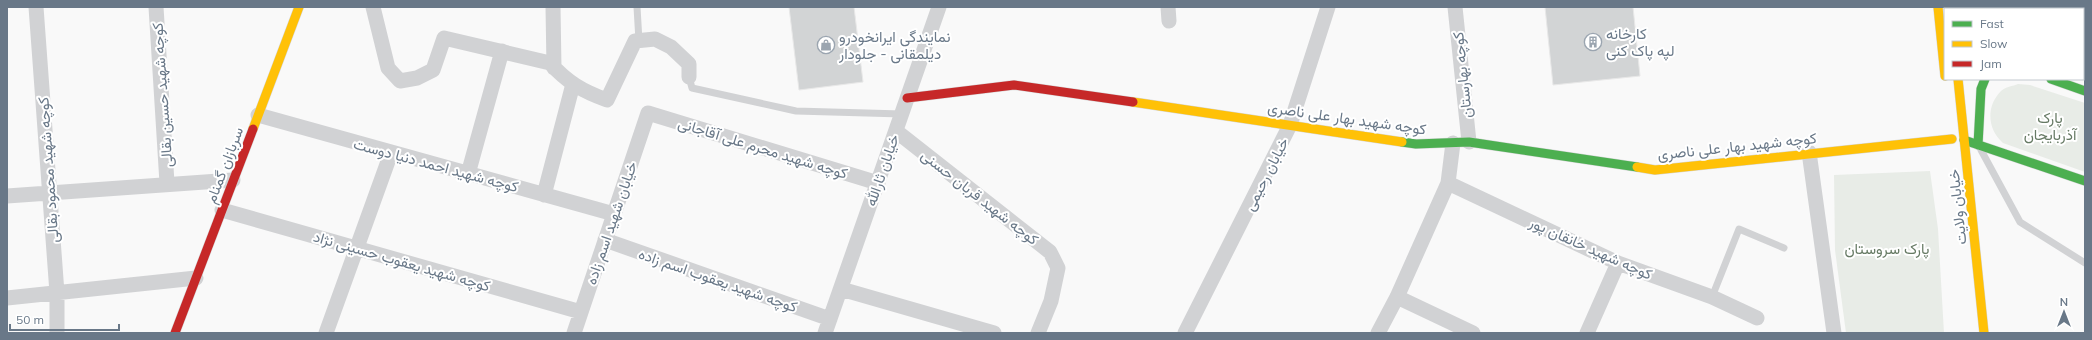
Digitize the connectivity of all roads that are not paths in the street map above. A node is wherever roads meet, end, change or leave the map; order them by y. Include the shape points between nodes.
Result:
1 (36, 7) edge
2 (156, 7) edge
3 (299, 7) edge
4 (373, 7) edge
5 (553, 7) edge
6 (637, 7) edge
7 (940, 7) edge
8 (1328, 7) edge
9 (1455, 7) edge
10 (1938, 7) edge
11 (639, 41) junction
12 (502, 51) junction
13 (1944, 66) edge
14 (554, 68) junction
15 (689, 77) joint
16 (1958, 80) edge
17 (1984, 80) edge
18 (2055, 80) edge
19 (573, 84) junction
20 (2085, 91) edge
21 (907, 98) junction
22 (648, 113) joint
23 (902, 114) junction
24 (258, 116) junction
25 (1290, 125) junction
26 (896, 131) junction
27 (1952, 139) dead end
28 (1964, 140) junction
29 (1469, 142) junction
30 (1453, 143) junction
31 (1978, 145) junction
32 (1809, 152) junction
33 (391, 153) junction
34 (468, 174) junction
35 (233, 180) junction
36 (2085, 181) edge
37 (878, 182) junction
38 (1448, 183) junction
39 (168, 184) junction
40 (49, 193) junction
41 (544, 195) junction
42 (7, 196) edge
43 (222, 210) junction
44 (614, 214) junction
45 (606, 240) junction
46 (356, 248) junction
47 (1784, 248) dead end
48 (1618, 263) junction
49 (2085, 263) edge
50 (196, 278) junction
51 (840, 289) junction
52 (56, 293) junction
53 (1398, 297) junction
54 (1712, 297) junction
55 (7, 298) edge
56 (581, 312) junction
57 (1757, 318) dead end
58 (828, 326) edge
59 (180, 332) edge
60 (57, 333) edge
61 (326, 333) edge
62 (574, 333) edge
63 (994, 333) edge
64 (1038, 333) edge
65 (1185, 333) edge
66 (1378, 333) edge
67 (1473, 333) edge
68 (1587, 333) edge
69 (1834, 333) edge
70 (1984, 333) edge

1 - 40 street, کوچه شهید محمود بقالی
2 - 39 street, کوچه شهید حسین بقالی
3 - 24 street, سربازان گمنام
4 - 12 street via 388,68 400,81 417,78 433,70 444,38
5 - 14 street
6 - 11 lane
7 - 21 street, خیابان ثارالله
8 - 25 street, خیابان رحیمی
9 - 29 street, کوچه بهارستان
10 - 13 street
11 - 15 street via 655,39 671,47 689,64
11 - 19 street via 636,41 622,65 607,100
12 - 14 street via 550,62
12 - 34 street
14 - 19 street via 561,77
15 - 23 lane via 692,88 796,111
16 - 28 street, خیابان ولایت
17 - 31 street
18 - 20 street
19 - 41 street
21 - 23 street, خیابان ثارالله
21 - 25 street, کوچه شهید بهار علی ناصری via 1014,85
22 - 37 street, کوچه شهید محرم علی آقاجانی
22 - 44 street, خیابان شهید اسم زاده
23 - 26 street, خیابان ثارالله
24 - 33 street, کوچه شهید احمد دنیا دوست
24 - 35 street, سربازان گمنام
25 - 30 street, کوچه شهید بهار علی ناصری via 1416,144
25 - 65 street, خیابان رحیمی
26 - 37 street, خیابان ثارالله
26 - 64 street, کوچه شهید قربان حسنی via 1050,252 1058,268 1051,301
27 - 32 street, کوچه شهید بهار علی ناصری
28 - 31 street
28 - 70 street, خیابان ولایت
29 - 30 street, کوچه شهید بهار علی ناصری
29 - 32 street, کوچه شهید بهار علی ناصری via 1655,170
30 - 38 street
31 - 36 street
31 - 49 lane via 2020,222
32 - 69 street
33 - 34 street, کوچه شهید احمد دنیا دوست
33 - 46 street
34 - 41 street, کوچه شهید احمد دنیا دوست
35 - 39 street
35 - 43 street, سربازان گمنام
37 - 51 street, خیابان ثارالله
38 - 48 street, کوچه شهید خانقان پور
38 - 53 street
39 - 40 street
40 - 42 street
40 - 52 street, کوچه شهید محمود بقالی
41 - 44 street, کوچه شهید احمد دنیا دوست
43 - 46 street, کوچه شهید یعقوب حسینی نژاد
43 - 50 street, سربازان گمنام
44 - 45 street, خیابان شهید اسم زاده
45 - 56 street, خیابان شهید اسم زاده
45 - 58 street, کوچه شهید یعقوب اسم زاده
46 - 56 street, کوچه شهید یعقوب حسینی نژاد
46 - 61 street
47 - 54 lane via 1739,229
48 - 54 street, کوچه شهید خانقان پور
48 - 68 street
50 - 52 street
50 - 59 street, سربازان گمنام
51 - 58 street, خیابان ثارالله
51 - 63 street
52 - 55 street
52 - 60 street, کوچه شهید محمود بقالی
53 - 66 street
53 - 67 street
54 - 57 street, کوچه شهید خانقان پور
56 - 62 street, خیابان شهید اسم زاده

